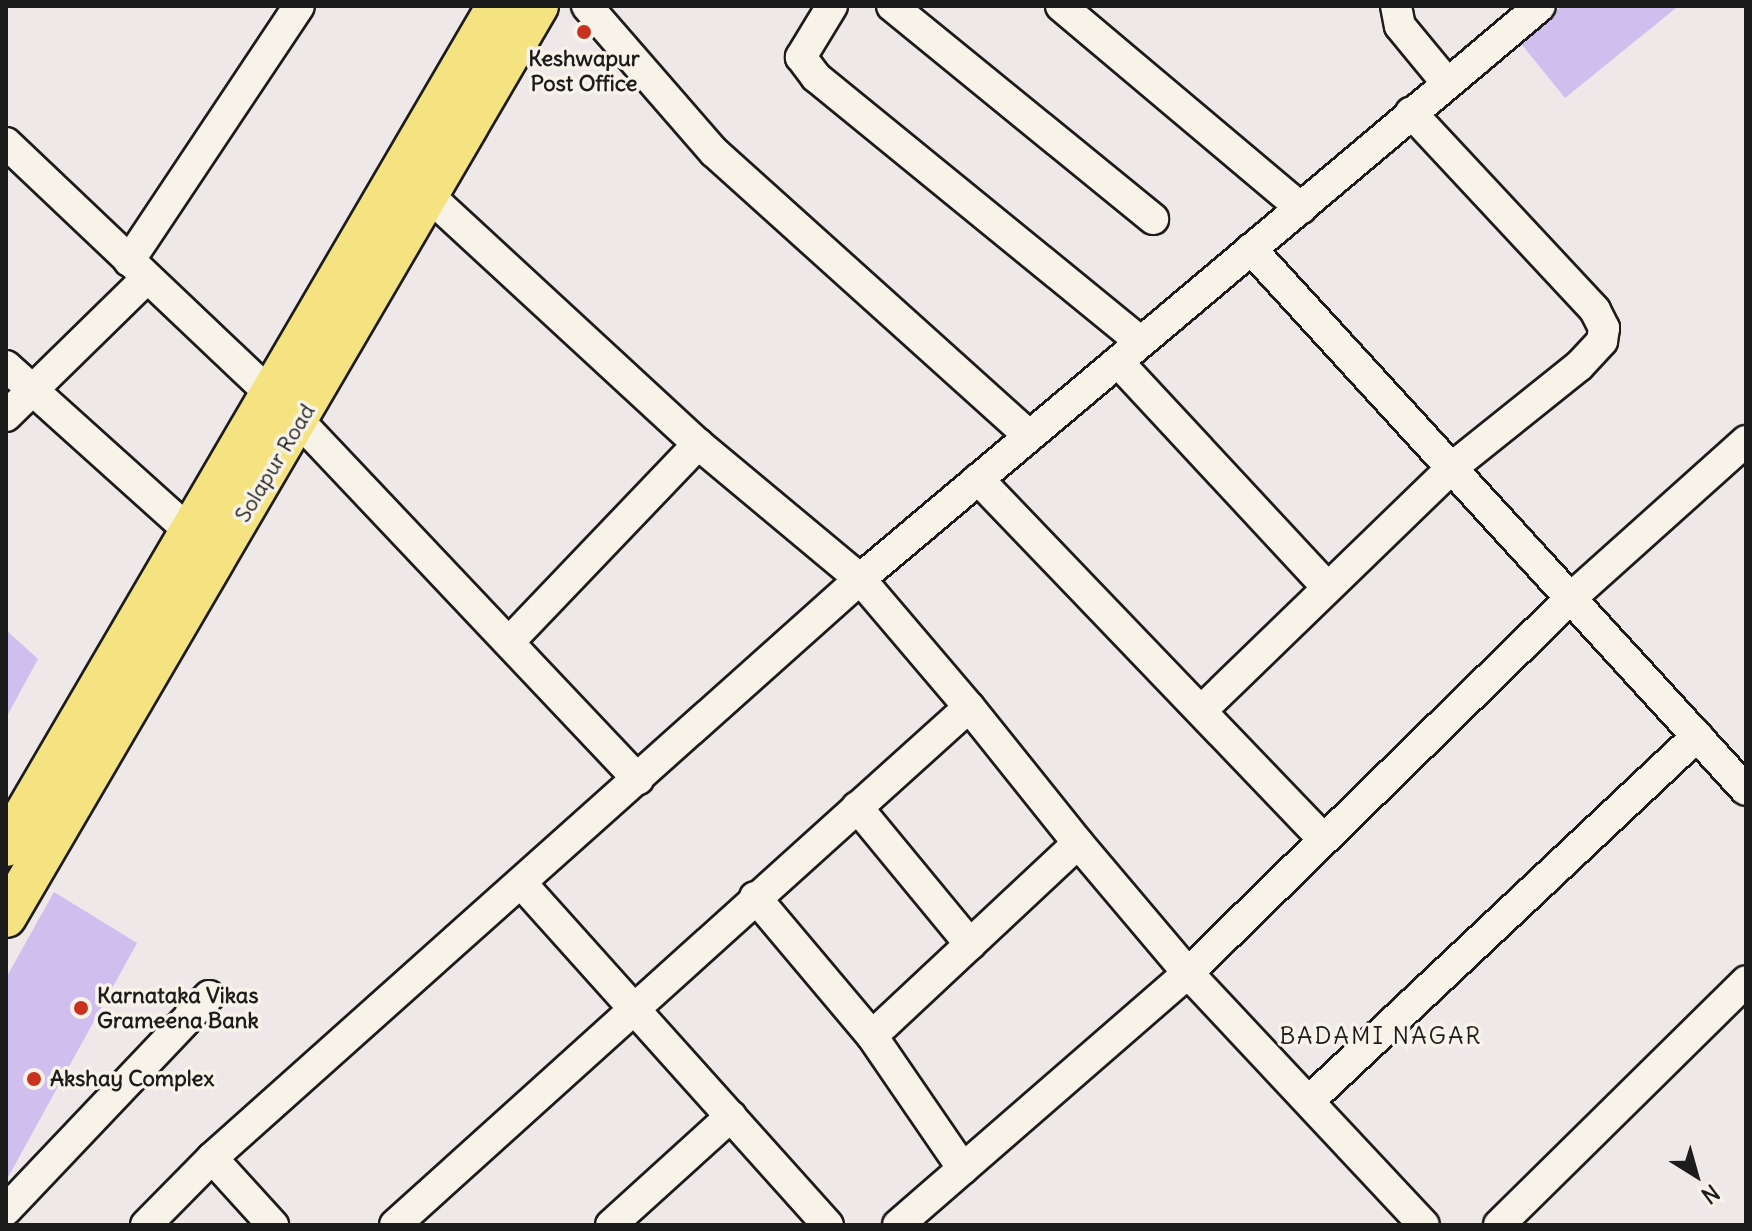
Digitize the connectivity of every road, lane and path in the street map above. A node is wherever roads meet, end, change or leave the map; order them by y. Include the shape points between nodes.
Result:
1 (497, 6) edge
2 (538, 6) edge
3 (587, 6) edge
4 (832, 6) edge
5 (892, 6) edge
6 (1061, 6) edge
7 (1396, 6) edge
8 (1540, 6) edge
9 (295, 8) edge
10 (1447, 83) junction
11 (1411, 113) junction
12 (6, 143) edge
13 (429, 196) junction
14 (1301, 208) junction
15 (1153, 219) dead end
16 (1251, 249) junction
17 (138, 270) junction
18 (1141, 342) junction
19 (1118, 362) junction
20 (6, 366) edge
21 (32, 388) junction
22 (268, 395) junction
23 (6, 416) edge
24 (300, 422) junction
25 (1029, 436) junction
26 (1746, 441) edge
27 (698, 444) junction
28 (1454, 466) junction
29 (978, 479) junction
30 (188, 530) junction
31 (860, 579) junction
32 (1325, 585) junction
33 (1571, 598) junction
34 (509, 642) junction
35 (969, 707) junction
36 (1202, 710) junction
37 (1697, 736) junction
38 (638, 779) junction
39 (1746, 790) edge
40 (857, 807) junction
41 (1321, 837) junction
42 (1078, 843) junction
43 (6, 846) edge
44 (522, 884) junction
45 (755, 897) junction
46 (6, 917) edge
47 (970, 944) junction
48 (1188, 973) junction
49 (1745, 983) edge
50 (209, 996) dead end
51 (634, 1007) junction
52 (872, 1036) junction
53 (1309, 1101) junction
54 (731, 1116) junction
55 (212, 1158) junction
56 (963, 1169) junction
57 (6, 1210) edge
58 (811, 1219) edge
59 (146, 1225) edge
60 (273, 1225) edge
61 (395, 1225) edge
62 (611, 1225) edge
63 (898, 1225) edge
64 (1424, 1225) edge
65 (1499, 1225) edge

1 - 22 main road
2 - 13 main road, Solapur Road
3 - 25 street via 714,152
4 - 18 street via 801,57 816,77
5 - 15 street
6 - 14 street
7 - 10 street via 1400,26
8 - 10 street
9 - 17 street
10 - 11 street
11 - 14 street
11 - 28 street via 1604,328 1602,341 1579,366
12 - 17 street
13 - 24 main road, Solapur Road
13 - 27 street
14 - 16 street
16 - 18 street
16 - 28 street
17 - 21 street
17 - 22 street
18 - 19 street
19 - 25 street
19 - 32 street
20 - 21 street
21 - 23 street
21 - 30 street
22 - 24 street
22 - 30 main road
24 - 34 street
24 - 46 main road, Solapur Road
25 - 29 street
26 - 33 street
27 - 31 street
27 - 34 street
28 - 32 street
28 - 33 street
29 - 31 street
29 - 36 street
30 - 43 main road
31 - 35 street
31 - 38 street
32 - 36 street
33 - 37 street
33 - 41 street
34 - 38 street
35 - 40 street
35 - 42 street
36 - 41 street
37 - 39 street
37 - 53 street
38 - 44 street
40 - 45 street
40 - 47 street
41 - 48 street
42 - 47 street
42 - 48 street
44 - 51 street
44 - 55 street
45 - 51 street
45 - 52 street
47 - 52 street
48 - 53 street
48 - 56 street
49 - 65 street
50 - 57 street
51 - 54 street
51 - 61 street
52 - 56 street
53 - 64 street
54 - 58 street
54 - 62 street
55 - 59 street
55 - 60 street
56 - 63 street

